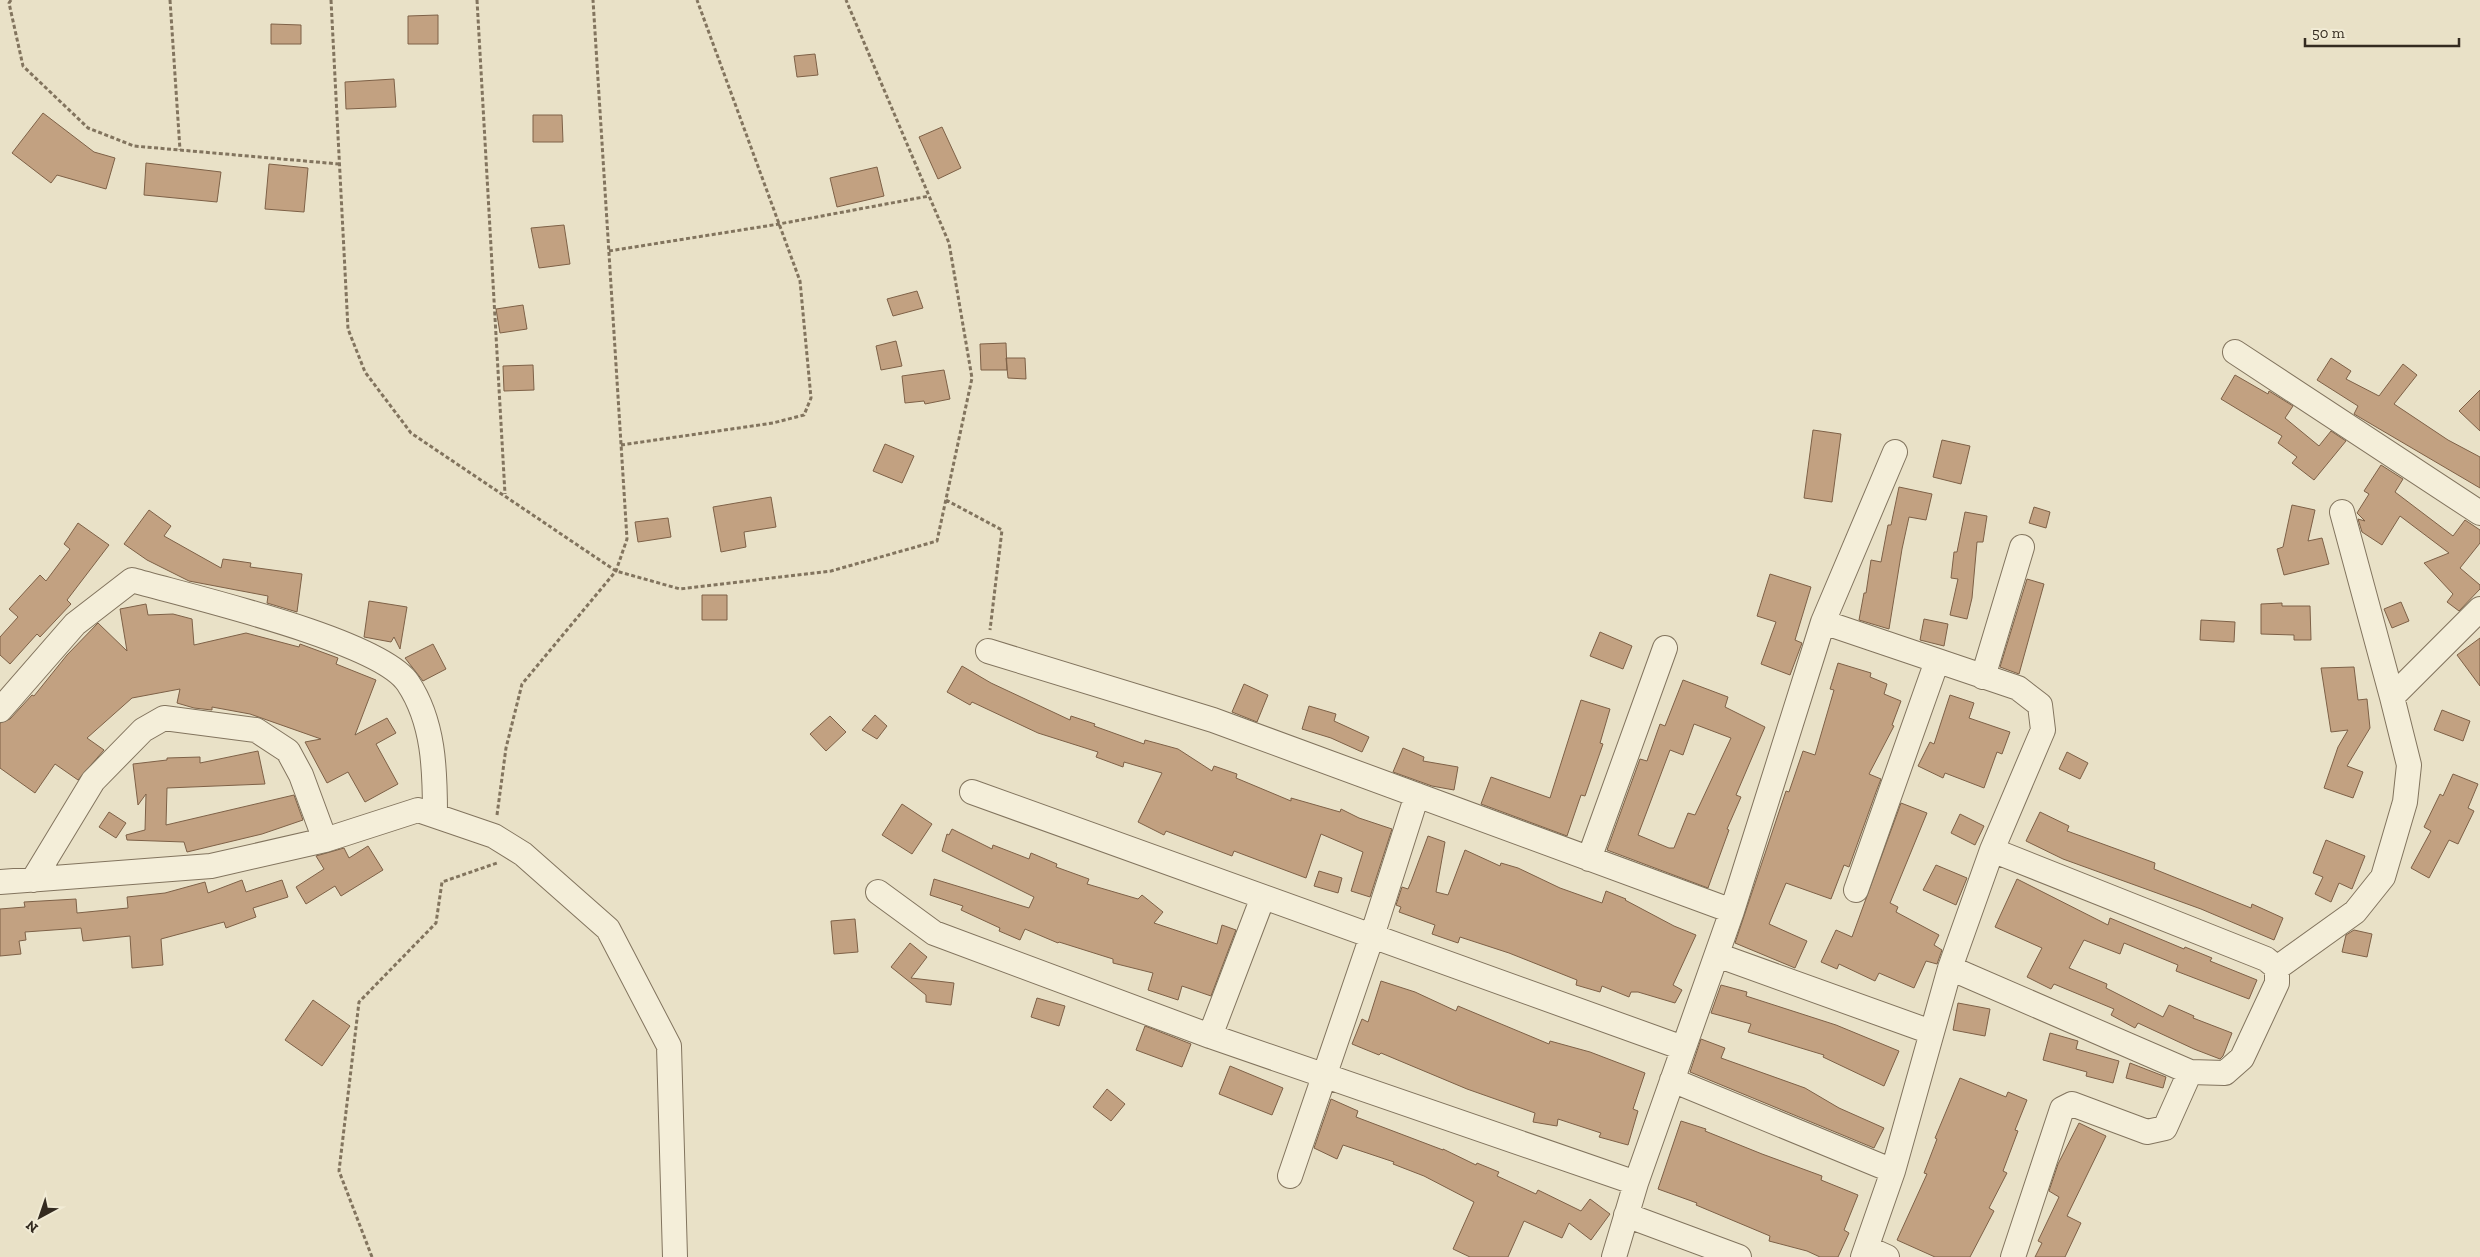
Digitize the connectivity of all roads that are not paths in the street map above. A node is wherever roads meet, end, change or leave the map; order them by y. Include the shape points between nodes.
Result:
1 (2235, 352) dead end
2 (1895, 452) dead end
3 (2342, 512) dead end
4 (2480, 513) edge
5 (2022, 546) dead end
6 (2480, 609) edge
7 (1823, 622) junction
8 (1665, 648) dead end
9 (988, 651) road end
10 (1937, 661) junction
11 (1983, 677) junction
12 (2392, 697) junction
13 (0, 710) edge
14 (972, 792) dead end
15 (1416, 795) junction
16 (435, 815) junction
17 (324, 840) junction
18 (1992, 850) junction
19 (1589, 859) junction
20 (33, 880) junction
21 (0, 882) edge
22 (1856, 890) dead end
23 (878, 892) dead end
24 (1263, 897) junction
25 (1732, 912) junction
26 (1372, 936) junction
27 (1716, 955) junction
28 (1950, 968) junction
29 (2276, 968) junction
30 (1931, 1032) junction
31 (1210, 1036) junction
32 (1683, 1048) junction
33 (2190, 1072) junction
34 (1324, 1075) junction
35 (1672, 1080) junction
36 (1893, 1171) junction
37 (1290, 1176) dead end
38 (1636, 1183) junction
39 (1626, 1215) junction
40 (1872, 1254) edge
41 (675, 1257) edge
42 (1614, 1257) edge
43 (1740, 1257) edge
44 (2013, 1257) edge

1 - 4 street
2 - 7 street
3 - 12 street
5 - 11 street
6 - 12 street
7 - 10 street
7 - 25 street
8 - 19 street
9 - 15 street via 1213,720
10 - 11 street
10 - 22 street
11 - 18 street via 2018,688 2040,705 2043,730
12 - 29 street via 2408,765 2404,802 2384,877 2355,912
13 - 16 street via 75,624 132,580 322,635 379,658 408,682 428,725 435,766
14 - 24 street
15 - 19 street
15 - 26 street
16 - 17 street via 418,810
16 - 41 street via 494,836 523,854 608,929 669,1046
17 - 20 street via 211,866
17 - 20 street via 302,775 288,751 256,730 164,718 143,730 93,782
18 - 28 street
18 - 29 street via 2266,959
19 - 25 street
20 - 21 street
23 - 31 street via 934,933
24 - 26 street
24 - 31 street
25 - 27 street
26 - 32 street
26 - 34 street
27 - 30 street
27 - 32 street
28 - 30 street
28 - 33 street
29 - 33 street via 2277,983 2242,1058 2225,1073
30 - 36 street
31 - 34 street
32 - 35 street
33 - 44 street via 2165,1128 2147,1132 2072,1104 2062,1109
34 - 37 street
34 - 38 street
35 - 36 street
35 - 38 street
36 - 40 street
38 - 39 street
39 - 42 street
39 - 43 street

